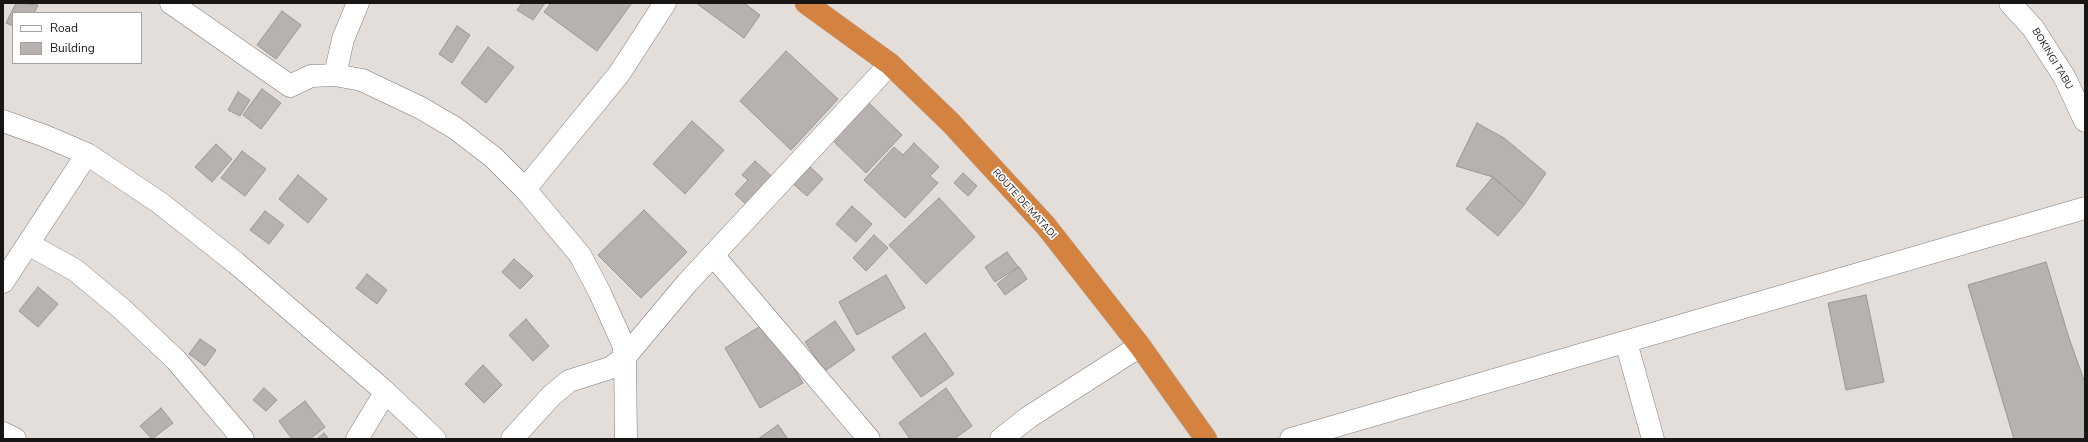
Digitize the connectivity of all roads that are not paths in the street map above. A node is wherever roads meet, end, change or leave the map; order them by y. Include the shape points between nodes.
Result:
1 (171, 3) edge
2 (358, 3) edge
3 (664, 3) edge
4 (806, 3) edge
5 (2010, 3) edge
6 (890, 64) junction
7 (334, 75) junction
8 (3, 121) edge
9 (2085, 121) edge
10 (86, 154) junction
11 (525, 189) junction
12 (2085, 208) edge
13 (28, 244) junction
14 (714, 255) junction
15 (3, 282) edge
16 (1626, 342) junction
17 (1140, 346) junction
18 (625, 357) junction
19 (385, 393) junction
20 (3, 433) edge
21 (15, 439) edge
22 (243, 439) edge
23 (356, 439) edge
24 (435, 439) edge
25 (512, 439) edge
26 (626, 439) edge
27 (869, 439) edge
28 (1000, 439) edge
29 (1206, 439) edge
30 (1291, 439) edge
31 (1653, 439) edge

1 - 7 street via 290,86 311,76
2 - 7 street via 343,39
3 - 11 street via 619,74
4 - 6 highway, ROUTE DE MATADI
5 - 9 street, BOKINGI TABU via 2033,28 2061,72
6 - 14 street
6 - 17 highway, ROUTE DE MATADI via 951,123 1046,226
7 - 11 street via 362,80 421,108 455,128 493,157
8 - 10 street
10 - 13 street
10 - 19 street via 160,203 236,263
11 - 18 street via 580,255 611,316 623,344
12 - 16 street
13 - 15 street
13 - 22 street via 75,270 122,309 176,360
14 - 18 street
14 - 27 street
16 - 30 street
16 - 31 street
17 - 28 street via 1029,417
17 - 29 highway, ROUTE DE MATADI
18 - 25 street via 610,368 569,381 551,396
18 - 26 street
19 - 23 street
19 - 24 street
20 - 21 street

